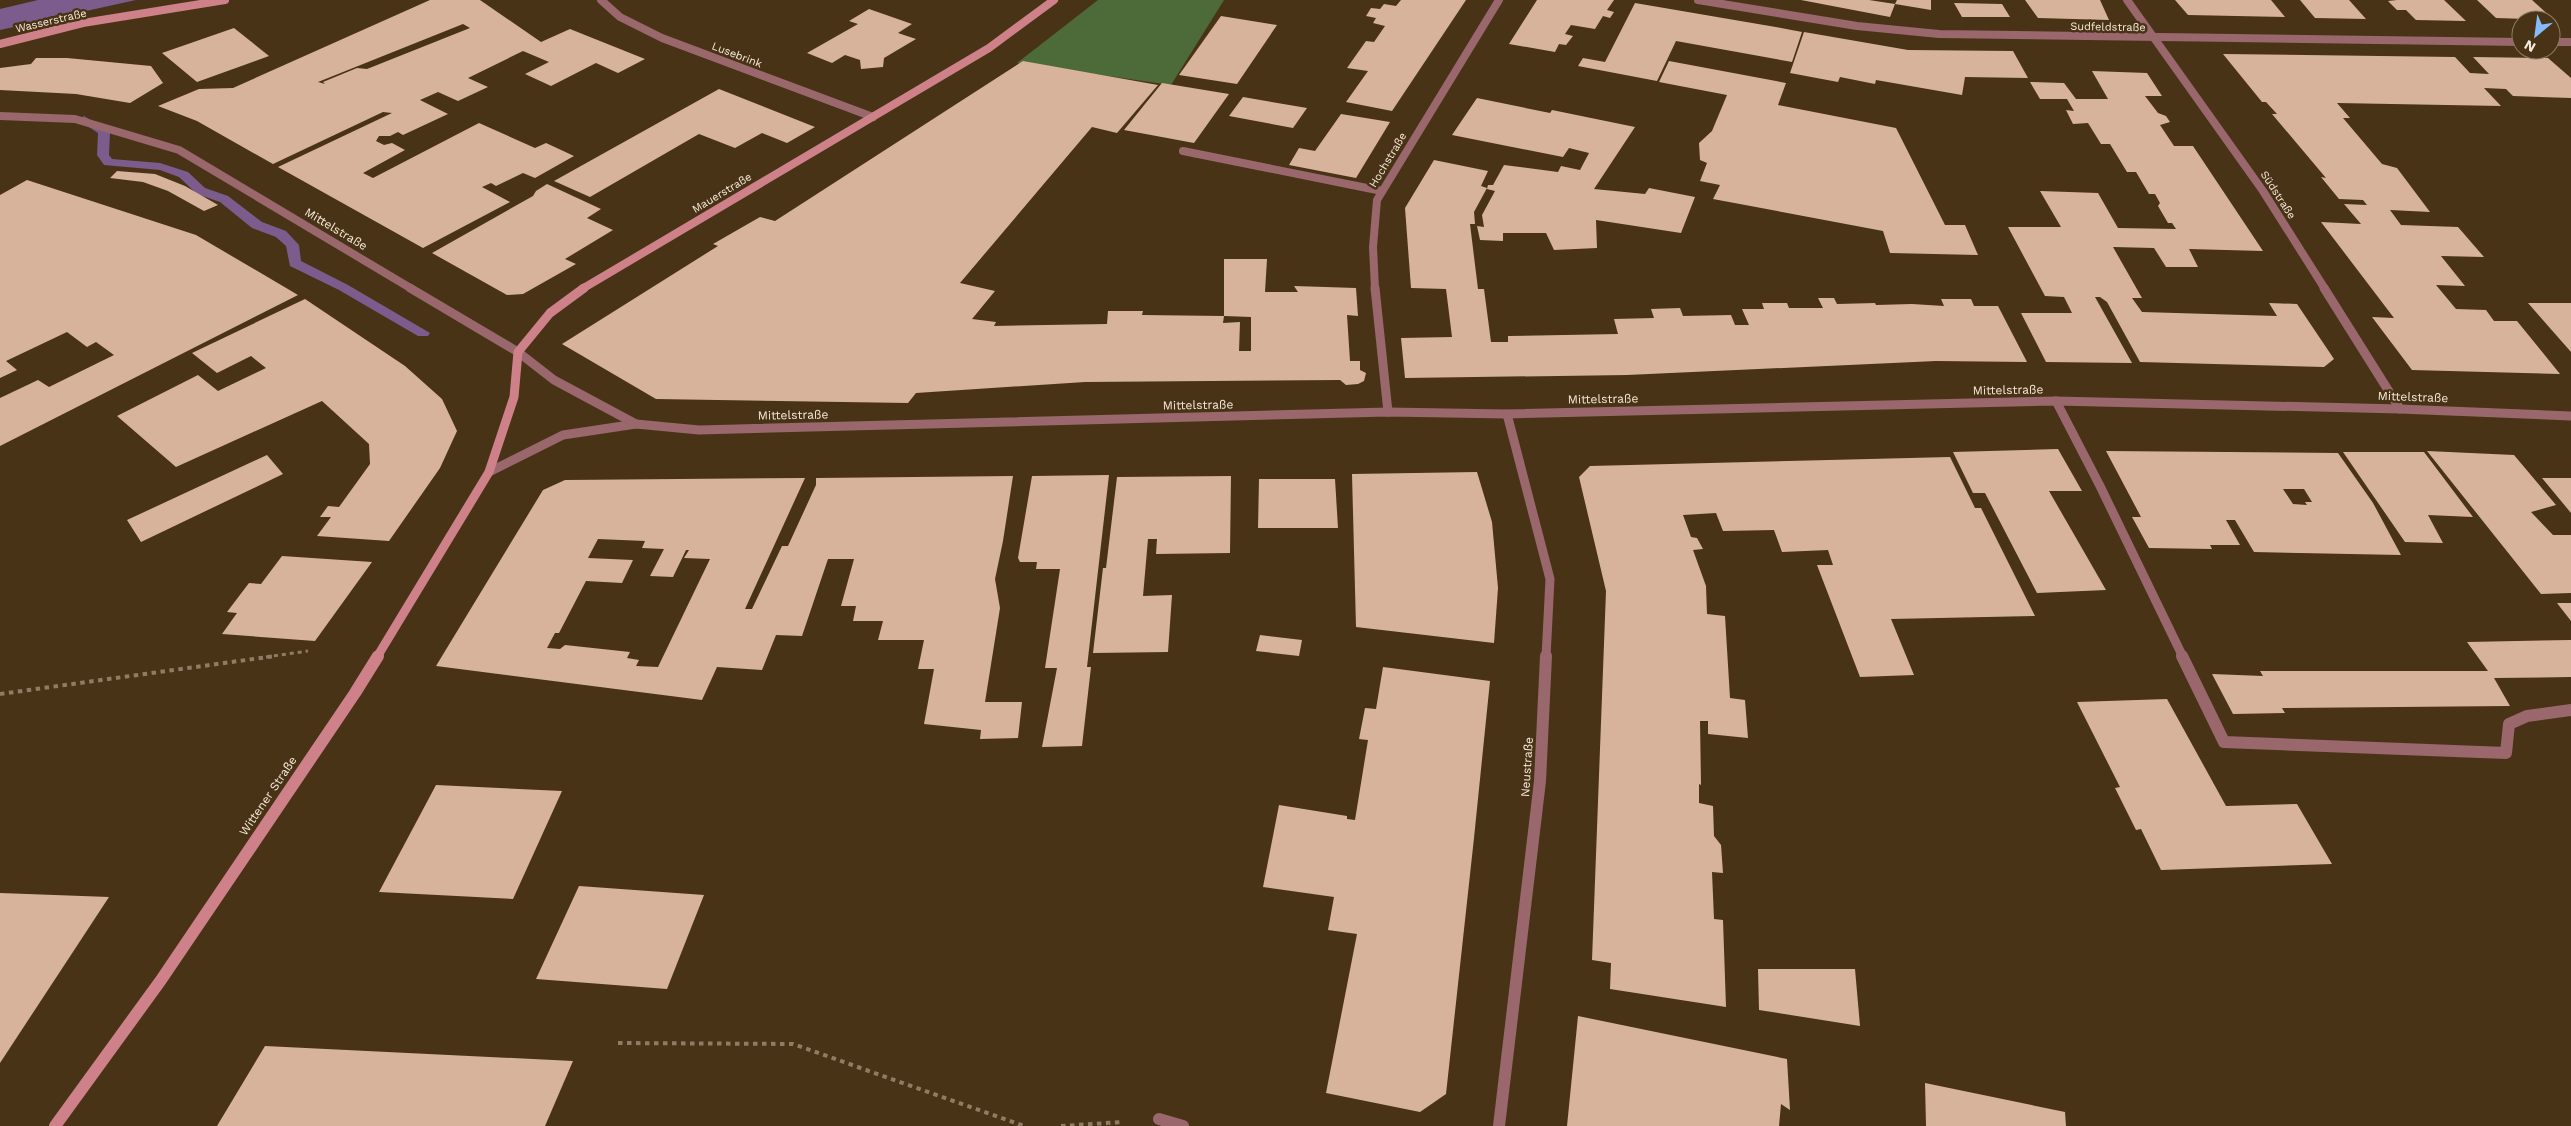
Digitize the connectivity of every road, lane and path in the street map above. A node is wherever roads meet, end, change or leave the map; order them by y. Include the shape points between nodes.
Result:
1 (225, 0) edge
2 (601, 0) edge
3 (1054, 0) edge
4 (1499, 0) edge
5 (1698, 0) edge
6 (2127, 0) edge
7 (2153, 38) junction
8 (2511, 42) edge
9 (0, 44) edge
10 (0, 116) edge
11 (873, 117) junction
12 (1183, 151) dead end
13 (1382, 191) junction
14 (518, 352) junction
15 (2056, 402) junction
16 (2400, 409) junction
17 (1388, 412) junction
18 (1507, 414) junction
19 (2571, 416) edge
20 (636, 424) junction
21 (489, 472) junction
22 (308, 651) dead end
23 (0, 694) edge
24 (2571, 710) edge
25 (618, 1043) dead end
26 (1158, 1119) joint
27 (55, 1126) edge
28 (1024, 1126) edge
29 (1061, 1126) edge
30 (1183, 1126) edge
31 (1500, 1126) edge

1 - 9 main road, Wasserstraße via 138,13
2 - 11 street, Lusebrink via 629,23 662,38
3 - 11 main road, Mauerstraße via 989,48
4 - 13 street, Hochstraße
5 - 7 street, Sudfeldstraße via 1857,26 1939,34
6 - 7 street, Südstraße
7 - 8 street, Sudfeldstraße
7 - 16 street, Südstraße via 2263,191
10 - 14 street, Mittelstraße via 75,119 179,150
11 - 14 main road, Mauerstraße via 573,294 550,313
12 - 13 street
13 - 17 street, Hochstraße via 1377,200 1373,247 1376,314
14 - 20 street, Mittelstraße via 554,380
14 - 21 main road via 514,397
15 - 16 street, Mittelstraße
15 - 18 street, Mittelstraße
15 - 24 street via 2098,479 2224,742 2506,753 2509,724 2527,716
16 - 19 street, Mittelstraße
17 - 18 street, Mittelstraße
17 - 20 street, Mittelstraße via 699,430
18 - 31 street, Neustraße via 1550,579 1540,781
20 - 21 street, Mittelstraße via 563,435
21 - 27 main road, Wittener Straße via 355,693 161,980
22 - 23 path
25 - 28 path via 793,1044
26 - 29 path
26 - 30 street

